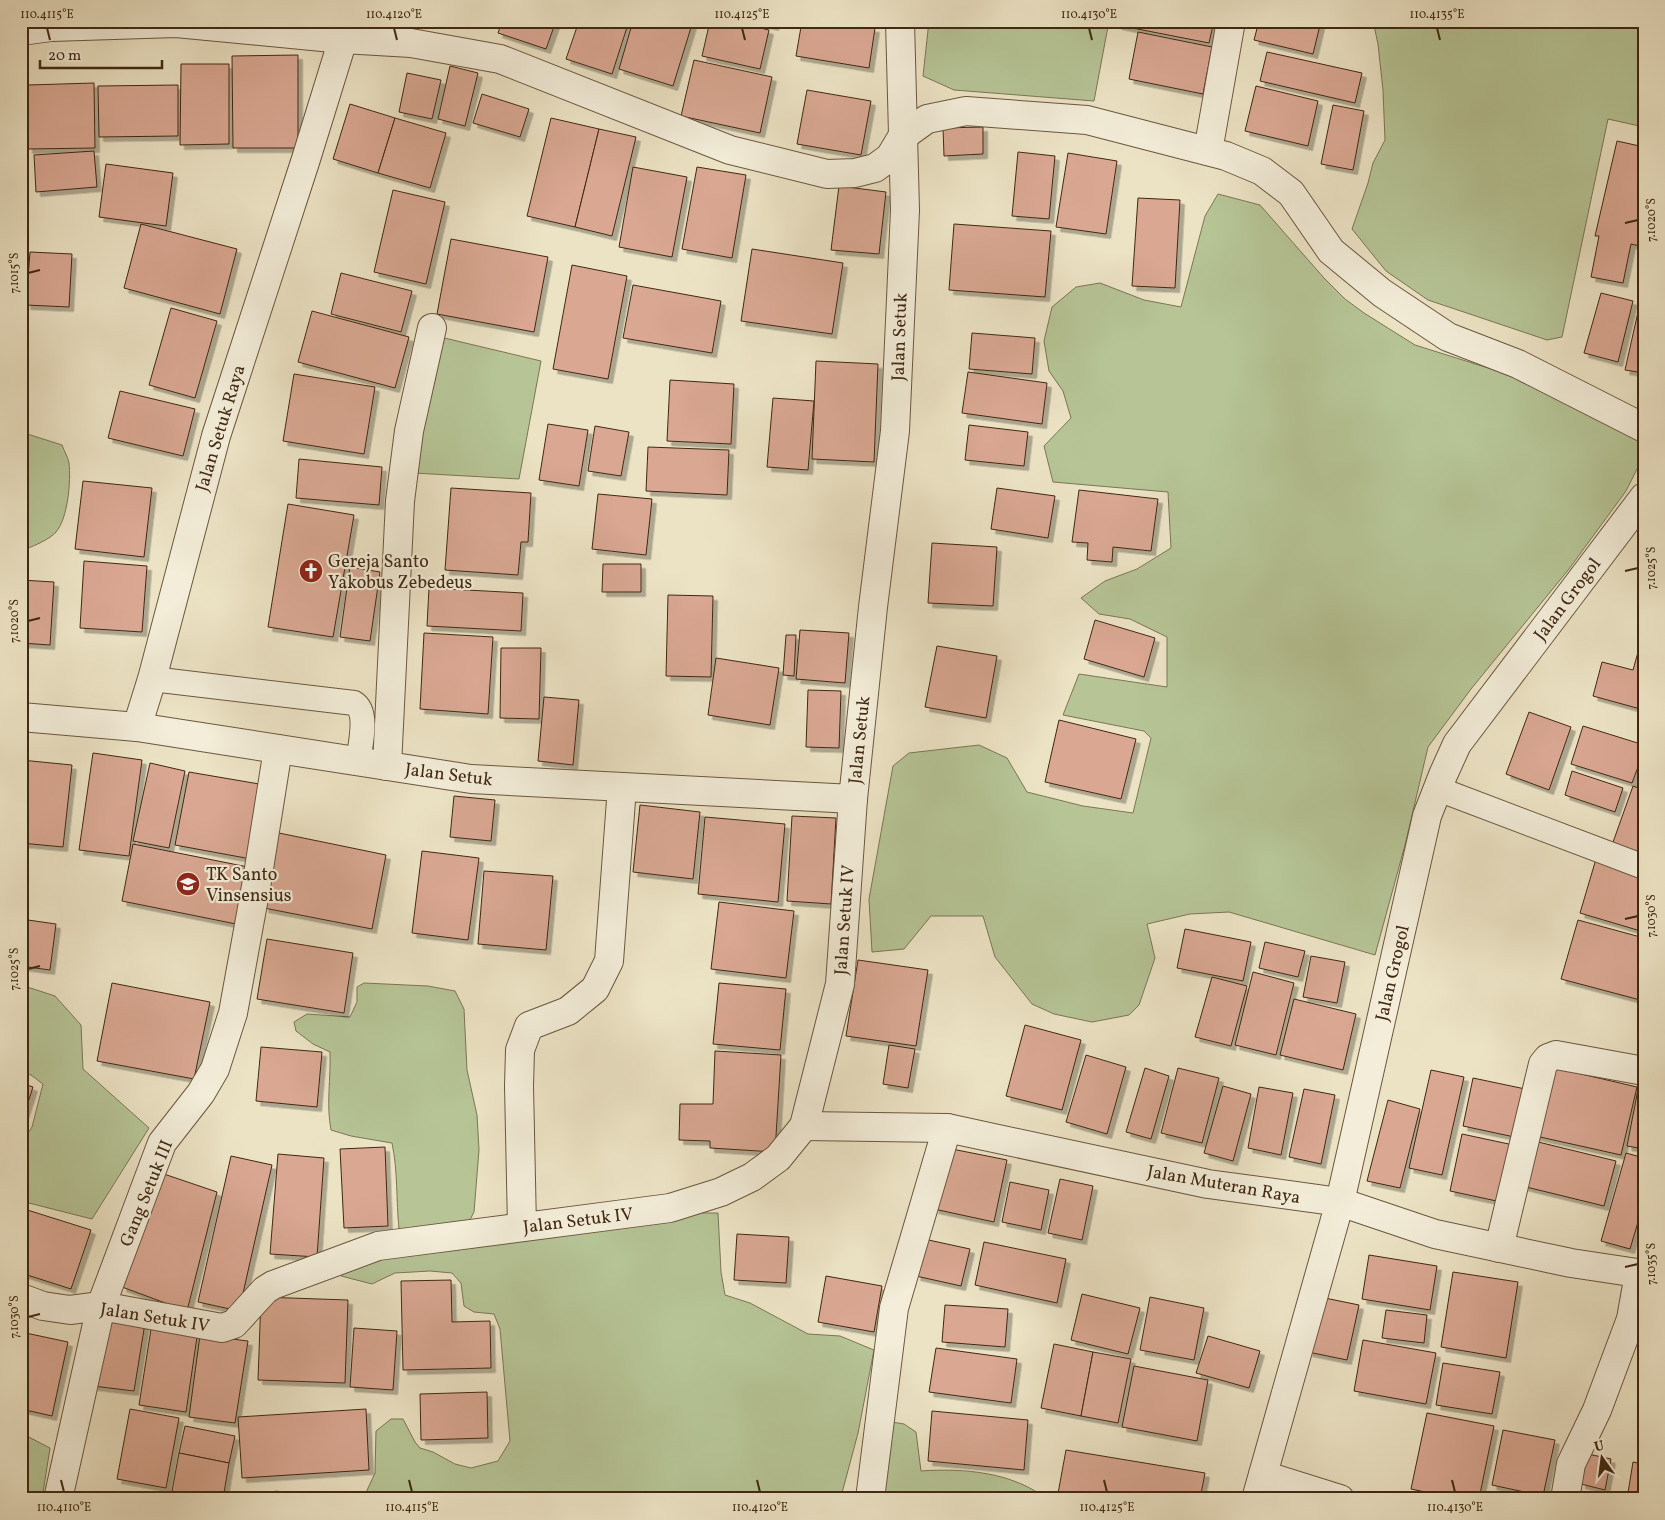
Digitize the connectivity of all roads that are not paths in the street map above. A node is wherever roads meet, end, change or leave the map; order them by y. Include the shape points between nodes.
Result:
1 (900, 21) edge
2 (1231, 21) edge
3 (51, 24) edge
4 (346, 30) edge
5 (21, 31) edge
6 (902, 137) junction
7 (1208, 151) junction
8 (432, 328) dead end
9 (1644, 428) edge
10 (1644, 497) edge
11 (152, 679) junction
12 (21, 717) edge
13 (137, 727) junction
14 (278, 749) junction
15 (358, 762) junction
16 (387, 766) junction
17 (622, 787) junction
18 (1438, 789) junction
19 (853, 800) junction
20 (1644, 867) edge
21 (1644, 1071) edge
22 (804, 1126) junction
23 (948, 1128) junction
24 (1340, 1202) junction
25 (522, 1227) junction
26 (1499, 1248) junction
27 (1642, 1274) edge
28 (21, 1298) edge
29 (101, 1306) junction
30 (1259, 1487) edge
31 (58, 1499) edge
32 (870, 1499) edge
33 (1340, 1499) edge
34 (1565, 1499) edge

1 - 6 street, Jalan Setuk
2 - 7 street
3 - 4 street via 176,23
3 - 5 street
4 - 6 street via 500,59 730,150 827,174 875,168 890,157
4 - 11 street, Jalan Setuk Raya via 216,436
6 - 7 street via 927,119 966,111 1087,120
6 - 19 street, Jalan Setuk via 905,210 895,430
7 - 9 street via 1262,172 1291,193 1331,251 1382,293 1448,337 1518,364
8 - 16 street via 409,431 400,501
10 - 18 street, Jalan Grogol via 1457,744
11 - 13 street, Jalan Setuk Raya
11 - 15 lane via 354,703 363,716
12 - 13 street
13 - 14 street, Jalan Setuk
14 - 15 street, Jalan Setuk
14 - 29 street, Gang Setuk III via 232,1013 214,1069 201,1094 162,1143
15 - 16 street, Jalan Setuk
16 - 17 street, Jalan Setuk via 471,779
17 - 19 street, Jalan Setuk
17 - 25 street via 609,960 595,989 568,1011 529,1026 520,1050
18 - 20 lane
18 - 24 street, Jalan Grogol via 1427,816
19 - 22 street, Jalan Setuk IV via 840,984
21 - 26 street via 1556,1055 1542,1064
22 - 23 street, Jalan Muteran Raya
22 - 25 street, Jalan Setuk IV via 778,1158 752,1177 721,1192 670,1208
23 - 24 street, Jalan Muteran Raya via 1208,1184
23 - 32 street via 894,1308
24 - 26 street via 1435,1234
24 - 30 street
25 - 29 street, Jalan Setuk IV via 378,1246 357,1252 273,1285 234,1324 222,1328
26 - 27 street
27 - 34 street via 1631,1319 1597,1410 1571,1464
28 - 29 street, Jalan Setuk IV via 43,1306 70,1310
29 - 31 street, Gang Setuk III
30 - 33 street

